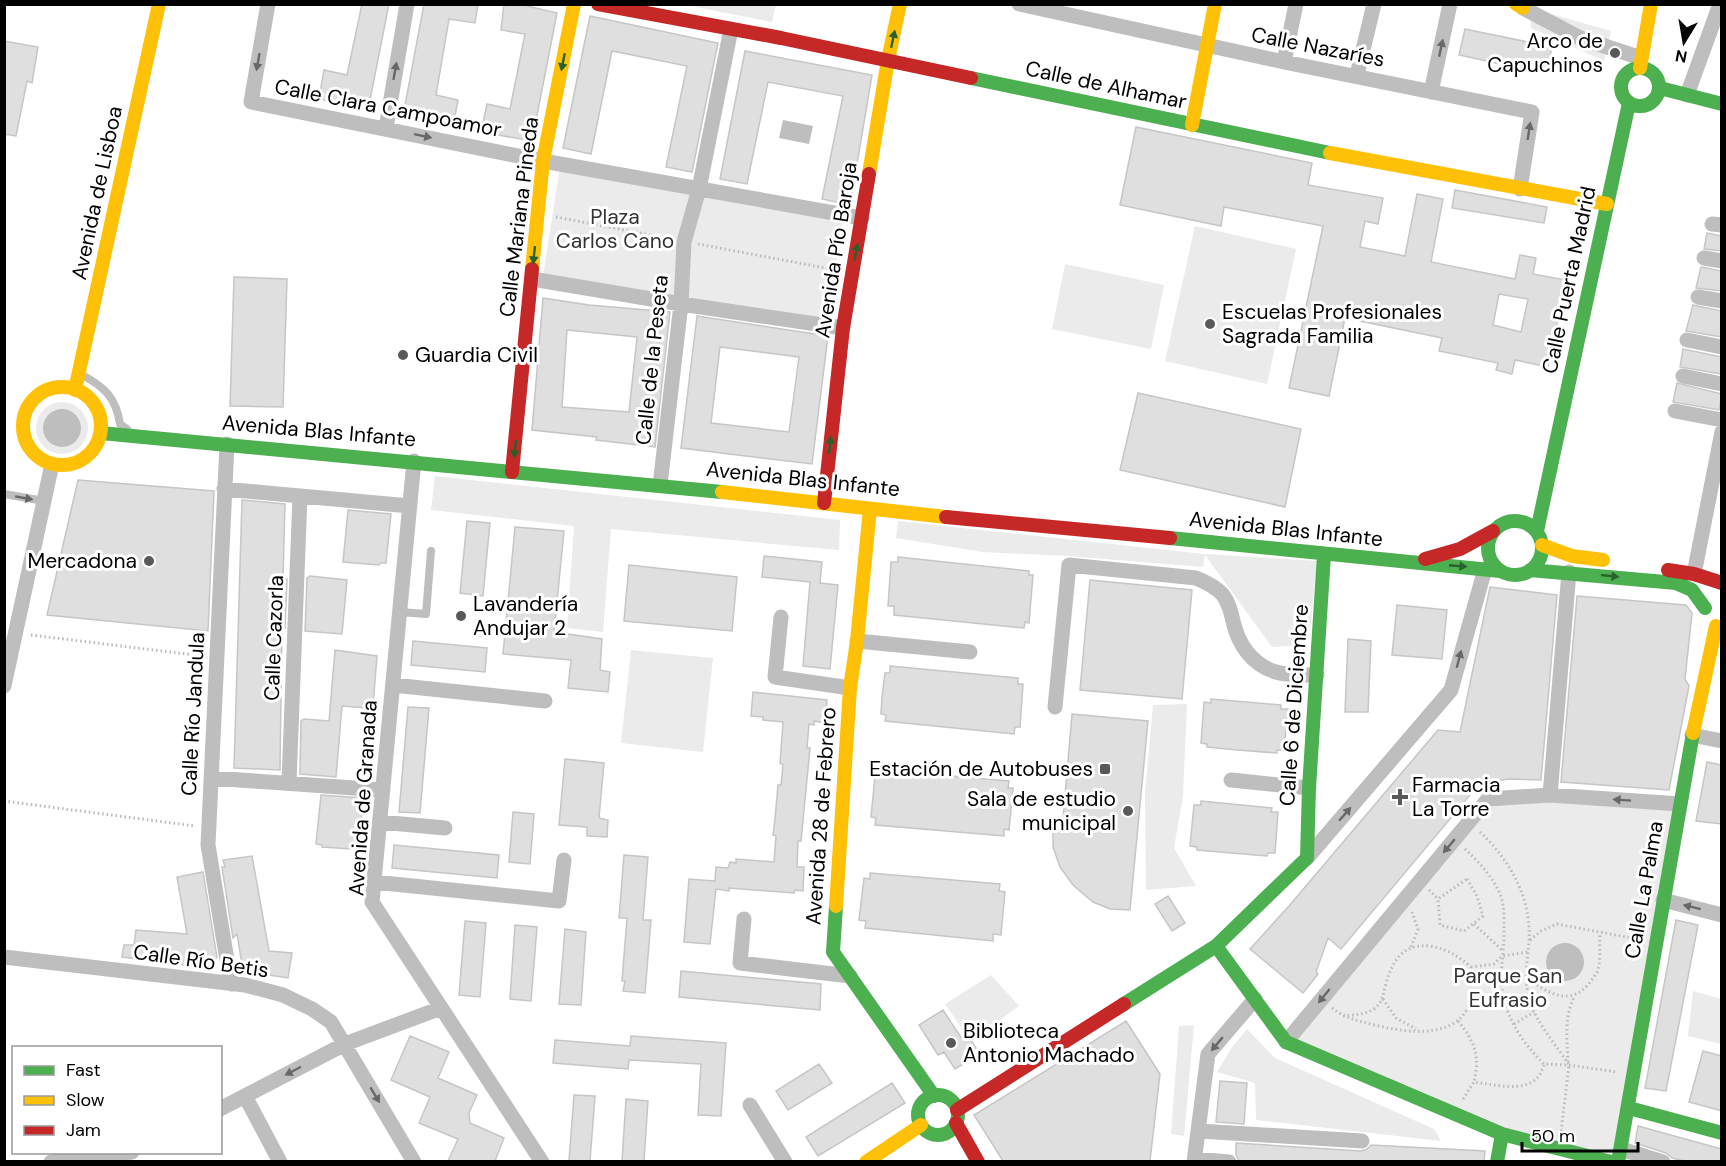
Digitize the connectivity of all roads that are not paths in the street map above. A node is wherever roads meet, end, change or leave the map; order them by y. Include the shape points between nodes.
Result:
1 (159, 4) edge
2 (268, 4) edge
3 (407, 4) edge
4 (574, 4) edge
5 (598, 4) edge
6 (900, 4) edge
7 (1019, 4) edge
8 (1215, 4) edge
9 (1296, 4) edge
10 (1374, 4) edge
11 (1450, 4) edge
12 (1652, 4) edge
13 (1720, 4) edge
14 (1521, 6) edge
15 (731, 29) junction
16 (1207, 45) junction
17 (888, 60) junction
18 (1284, 62) junction
19 (1640, 63) junction
20 (1358, 75) junction
21 (1660, 88) junction
22 (1431, 92) junction
23 (1687, 95) junction
24 (1629, 103) junction
25 (1722, 104) edge
26 (1192, 125) junction
27 (386, 128) junction
28 (543, 161) junction
29 (699, 189) junction
30 (1520, 189) junction
31 (1606, 204) junction
32 (862, 218) junction
33 (1704, 258) dead end
34 (1722, 261) edge
35 (532, 279) junction
36 (1698, 297) dead end
37 (1722, 301) edge
38 (681, 304) junction
39 (843, 328) junction
40 (1687, 340) dead end
41 (1722, 347) edge
42 (79, 374) junction
43 (1683, 376) dead end
44 (1722, 384) edge
45 (75, 390) junction
46 (1675, 411) dead end
47 (1722, 420) edge
48 (1722, 432) edge
49 (100, 433) junction
50 (135, 436) junction
51 (227, 444) junction
52 (414, 461) junction
53 (52, 464) junction
54 (1550, 467) junction
55 (512, 472) junction
56 (660, 485) junction
57 (224, 489) junction
58 (4, 494) edge
59 (300, 496) junction
60 (44, 501) junction
61 (824, 503) junction
62 (410, 506) junction
63 (870, 508) junction
64 (1510, 521) junction
65 (1493, 531) junction
66 (1537, 531) junction
67 (1542, 545) junction
68 (431, 551) dead end
69 (1324, 555) junction
70 (1415, 562) junction
71 (1621, 563) dead end
72 (1642, 566) dead end
73 (1485, 569) junction
74 (1530, 570) junction
75 (1500, 571) junction
76 (1569, 572) junction
77 (1694, 574) junction
78 (1722, 583) edge
79 (1722, 588) edge
80 (1705, 608) junction
81 (400, 612) junction
82 (781, 617) dead end
83 (1719, 627) edge
84 (857, 641) junction
85 (970, 652) dead end
86 (1317, 675) junction
87 (393, 685) junction
88 (4, 686) edge
89 (850, 688) junction
90 (545, 701) dead end
91 (1055, 707) dead end
92 (1692, 735) junction
93 (1722, 741) edge
94 (211, 778) junction
95 (1231, 780) dead end
96 (289, 782) junction
97 (1309, 788) junction
98 (383, 790) junction
99 (1550, 795) junction
100 (1680, 804) junction
101 (380, 822) junction
102 (446, 828) dead end
103 (1307, 858) junction
104 (564, 860) dead end
105 (374, 882) junction
106 (1664, 900) junction
107 (1722, 915) edge
108 (744, 919) dead end
109 (1216, 946) junction
110 (4, 957) edge
111 (850, 976) junction
112 (231, 984) junction
113 (1255, 999) junction
114 (441, 1008) junction
115 (1286, 1042) junction
116 (345, 1044) junction
117 (245, 1096) junction
118 (934, 1096) junction
119 (750, 1105) dead end
120 (222, 1108) edge
121 (1629, 1108) junction
122 (960, 1113) junction
123 (921, 1125) junction
124 (1199, 1131) junction
125 (1722, 1133) edge
126 (1502, 1134) junction
127 (1362, 1142) dead end
128 (114, 1154) edge
129 (1617, 1157) edge
130 (1194, 1160) edge
131 (51, 1161) edge
132 (280, 1161) edge
133 (414, 1161) edge
134 (542, 1161) edge
135 (785, 1161) edge
136 (866, 1161) edge
137 (978, 1161) edge
138 (1229, 1161) edge
139 (1497, 1161) edge
140 (1663, 1161) edge

1 - 42 street, Avenida de Lisboa
2 -> 27 street, Calle Clara Campoamor via 251,102
27 -> 3 street
4 -> 28 street, Calle Mariana Pineda
5 - 15 street, Calle de Alhamar
17 -> 6 street, Avenida Pío Baroja
7 - 16 street, Calle Nazaríes
8 - 16 street
9 - 18 street
10 - 20 street
22 -> 11 street
12 - 19 street
13 - 23 street
14 - 19 street via 1580,38
15 - 17 street, Calle de Alhamar
15 - 29 street, Calle de la Peseta
16 - 18 street, Calle Nazaríes
16 - 26 street
17 - 26 street, Calle de Alhamar
17 - 32 street, Avenida Pío Baroja
18 - 20 street, Calle Nazaríes
19 - 21 street via 1659,80
19 - 24 street via 1622,81 1623,95
20 - 22 street, Calle Nazaríes
21 - 23 street
21 - 24 street via 1649,105
30 -> 22 street, Calle Nazaríes via 1532,112
23 - 25 street
24 - 31 street, Calle Puerta Madrid
26 - 30 street, Calle de Alhamar
27 -> 28 street, Calle Clara Campoamor
28 - 29 street, Calle Clara Campoamor
28 -> 35 street, Calle Mariana Pineda
29 - 32 street, Calle Clara Campoamor
29 - 38 street, Calle de la Peseta via 684,242
30 - 31 street, Calle de Alhamar
31 - 54 street, Calle Puerta Madrid
39 -> 32 street, Avenida Pío Baroja
33 - 34 street
35 - 38 street
35 -> 55 street, Calle Mariana Pineda
36 - 37 street
38 - 39 street
38 - 56 street, Calle de la Peseta
61 -> 39 street, Avenida Pío Baroja
40 - 41 street
42 - 45 street, Avenida de Lisboa
42 - 50 lane via 99,384 118,411 120,424
43 - 44 street
45 - 49 street via 85,395 98,412
45 - 53 street via 52,389 42,393 19,421 20,438
46 - 47 street
48 - 77 street
49 - 50 street, Avenida Blas Infante
49 - 53 street via 92,450 78,462
50 - 51 street, Avenida Blas Infante
51 - 52 street, Avenida Blas Infante
51 - 57 street, Calle Río Jandula
52 - 55 street, Avenida Blas Infante
52 - 62 street, Avenida de Granada
53 - 60 street
54 - 64 street, Calle Puerta Madrid via 1528,502
54 - 66 street, Calle Puerta Madrid
55 - 56 street, Avenida Blas Infante
56 - 61 street, Avenida Blas Infante
57 - 59 street
57 - 94 street, Calle Río Jandula
58 -> 60 lane
59 - 62 street
59 - 96 street, Calle Cazorla
60 - 88 street
61 - 63 street, Avenida Blas Infante
62 - 81 street, Avenida de Granada
63 - 69 street, Avenida Blas Infante
63 - 84 street, Avenida 28 de Febrero
64 - 65 street
64 - 66 street via 1525,522
65 - 70 street via 1460,549
65 - 75 street via 1488,553
66 - 67 street
67 - 71 street via 1572,556
67 - 74 street via 1540,558
68 - 81 lane via 426,614
69 - 70 street, Avenida Blas Infante
69 - 86 street, Calle 6 de Diciembre
70 -> 73 street, Avenida Blas Infante
72 - 77 street
73 - 75 street, Avenida Blas Infante
103 -> 73 street via 1451,690
74 - 75 street via 1515,575
74 - 76 street
76 -> 80 street via 1676,583 1692,590
76 - 99 street
77 - 78 street
79 - 80 street via 1713,592
80 - 83 street via 1710,621
81 - 87 street, Avenida de Granada
82 - 89 street via 775,677
83 - 92 street, Calle La Palma
84 - 85 street
84 - 89 street, Avenida 28 de Febrero
86 - 91 street via 1276,672 1249,656 1237,636 1230,608 1207,582 1069,565
86 - 97 street, Calle 6 de Diciembre
87 - 90 street
87 - 98 street, Avenida de Granada
89 - 111 street, Avenida 28 de Febrero via 833,952
92 - 93 street
92 - 100 street, Calle La Palma
94 - 96 street
94 - 112 street, Calle Río Jandula via 208,845
95 - 97 street
96 - 98 street
97 - 103 street, Calle 6 de Diciembre
98 - 101 street, Avenida de Granada
100 -> 99 street
99 -> 115 street via 1488,799
100 - 106 street, Calle La Palma
101 - 102 street
101 - 105 street, Avenida de Granada
103 - 109 street
104 - 105 street via 559,901
105 - 114 street, Avenida de Granada via 372,902
107 -> 106 street
106 - 121 street, Calle La Palma
108 - 111 street via 740,963
109 - 113 street
109 - 122 street
110 - 112 street, Calle Río Betis
111 - 118 street, Avenida 28 de Febrero
112 - 116 street, Calle Río Betis via 284,995 312,1009 332,1022
113 - 115 street
113 -> 124 street via 1208,1054
114 - 116 street
114 - 134 street, Avenida de Granada
115 - 126 street
116 -> 117 street
116 -> 133 street, Calle Río Betis
117 - 120 street
117 - 132 street
118 - 122 street via 945,1097
118 - 123 street via 920,1107
119 - 135 street
121 - 125 street
121 - 129 street, Calle La Palma
122 - 123 street via 952,1128 942,1134 930,1133
122 - 137 street
123 - 136 street
124 - 127 street
124 - 130 street
126 - 129 street
126 - 139 street
128 - 131 street
129 - 140 street
130 - 138 street

